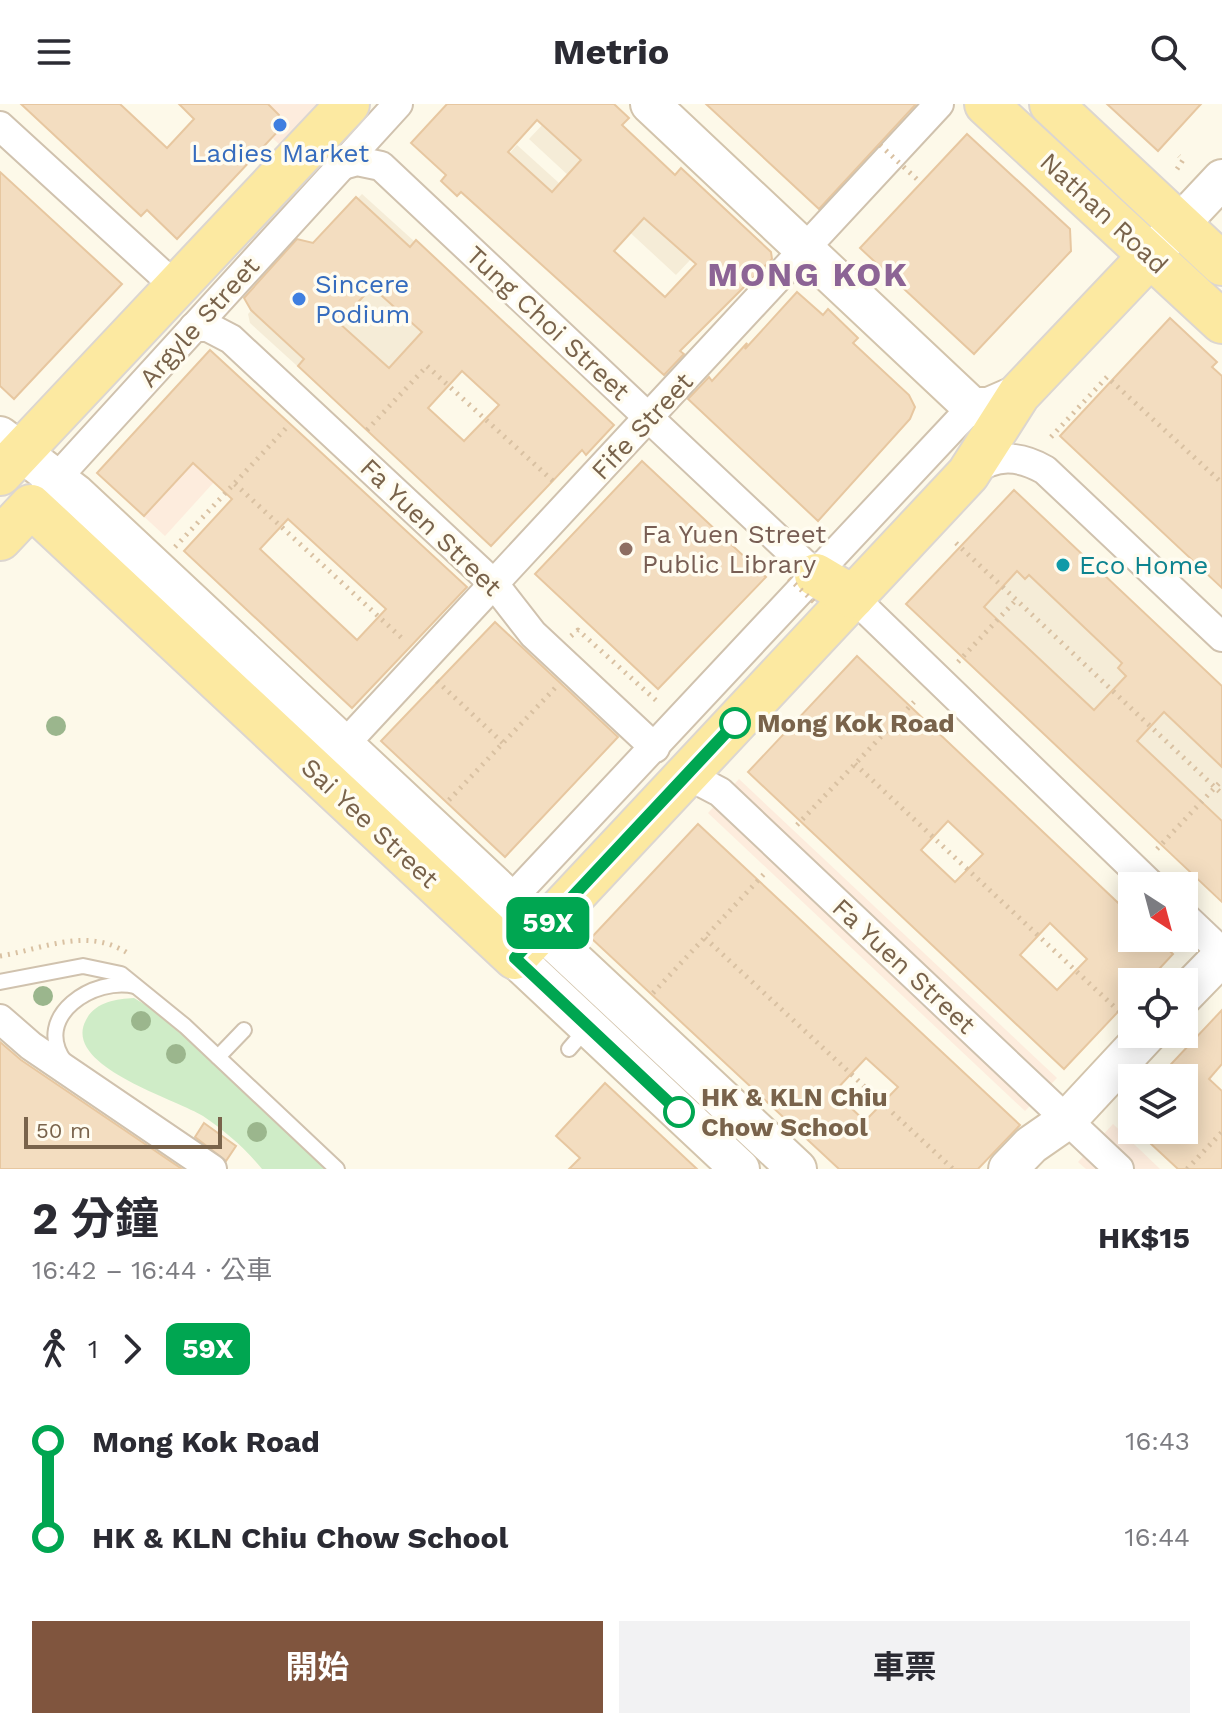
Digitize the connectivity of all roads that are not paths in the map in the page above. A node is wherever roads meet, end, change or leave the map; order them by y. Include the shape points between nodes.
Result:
1 (398, 104) edge
2 (650, 104) edge
3 (939, 104) edge
4 (986, 104) edge
5 (1051, 104) edge
6 (334, 109) edge
7 (0, 126) edge
8 (339, 166) junction
9 (1222, 179) edge
10 (1179, 224) junction
11 (806, 248) junction
12 (1150, 256) junction
13 (1222, 264) edge
14 (176, 287) junction
15 (1222, 322) edge
16 (194, 327) junction
17 (1019, 394) junction
18 (972, 407) junction
19 (649, 419) junction
20 (5, 460) edge
21 (968, 474) junction
22 (44, 492) junction
23 (0, 539) edge
24 (494, 584) junction
25 (817, 587) junction
26 (1222, 637) edge
27 (344, 745) junction
28 (655, 748) junction
29 (681, 780) junction
30 (1137, 872) edge
31 (497, 914) junction
32 (1198, 930) edge
33 (529, 944) junction
34 (1222, 954) edge
35 (1198, 980) edge
36 (0, 982) edge
37 (140, 987) junction
38 (0, 1019) edge
39 (244, 1030) dead end
40 (1119, 1048) edge
41 (218, 1057) junction
42 (74, 1073) junction
43 (1067, 1120) junction
44 (212, 1169) edge
45 (337, 1169) edge
46 (740, 1169) edge
47 (797, 1169) edge
48 (1008, 1169) edge
49 (1119, 1169) edge

1 - 8 street, Argyle Street
2 - 11 main road
3 - 11 street, Fife Street
4 - 12 main road, Nathan Road
5 - 10 main road, Nathan Road
6 - 14 main road, Argyle Street
7 - 14 street
8 - 16 street, Argyle Street
8 - 19 street, Tung Choi Street via 357,161 381,166
9 - 10 main road
10 - 12 main road
10 - 13 main road, Nathan Road
11 - 18 main road
11 - 19 street, Fife Street
12 - 15 main road, Nathan Road
12 - 17 main road
14 - 20 main road, Argyle Street
16 - 22 street, Argyle Street
16 - 24 street, Fa Yuen Street via 208,327 231,339
17 - 18 main road via 989,407
17 - 21 main road
18 - 25 street
19 - 24 street, Fife Street
19 - 25 street, Tung Choi Street
20 - 22 main road, Sai Yee Street
21 - 25 main road
21 - 26 street via 998,458 1045,470
22 - 23 main road, Argyle Street
22 - 27 main road, Sai Yee Street via 105,520
22 - 31 main road, Sai Yee Street
24 - 27 street, Fife Street
24 - 28 street, Fa Yuen Street via 533,634
25 - 28 street
25 - 29 main road
25 - 30 street, Tung Choi Street via 948,687
27 - 31 main road, Sai Yee Street
28 - 31 street
29 - 33 main road
29 - 43 street, Fa Yuen Street via 699,781 720,792
31 - 33 main road, Sai Yee Street
32 - 34 street
33 - 46 main road, Sai Yee Street via 578,1038
33 - 47 main road, Sai Yee Street
34 - 35 main road
36 - 37 lane via 83,966 121,974
37 - 41 lane
37 - 42 lane via 119,982 100,986 66,1007 56,1041
38 - 42 street
39 - 41 lane
40 - 43 main road
41 - 45 lane
42 - 44 street
43 - 48 main road
43 - 49 street, Fa Yuen Street

